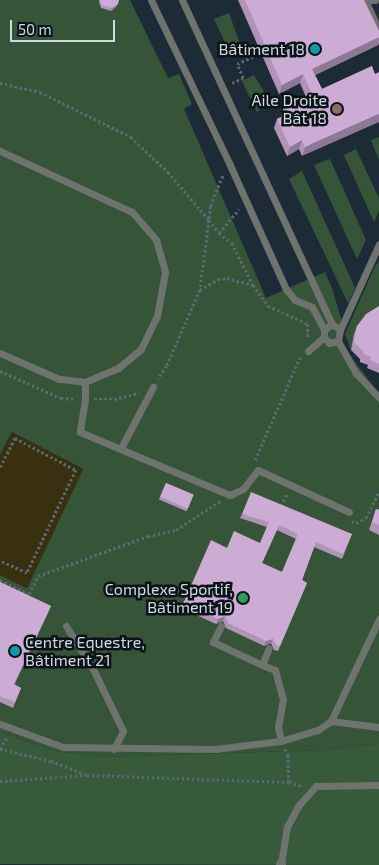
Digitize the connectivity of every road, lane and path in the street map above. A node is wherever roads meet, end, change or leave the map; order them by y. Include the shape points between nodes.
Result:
1 (151, 0) edge
2 (182, 0) edge
3 (367, 0) edge
4 (375, 0) edge
5 (379, 30) edge
6 (261, 53) edge
7 (237, 64) dead end
8 (0, 83) edge
9 (0, 151) edge
10 (229, 162) junction
11 (246, 200) junction
12 (209, 220) junction
13 (220, 233) junction
14 (379, 244) edge
15 (253, 285) junction
16 (200, 290) junction
17 (332, 324) junction
18 (340, 330) junction
19 (324, 333) junction
20 (338, 341) junction
21 (305, 350) junction
22 (0, 352) edge
23 (0, 371) edge
24 (85, 382) junction
25 (152, 386) junction
26 (379, 398) edge
27 (85, 399) junction
28 (121, 448) junction
29 (0, 467) edge
30 (253, 476) junction
31 (280, 489) dead end
32 (379, 490) edge
33 (288, 492) junction
34 (230, 495) junction
35 (296, 496) dead end
36 (281, 508) edge
37 (349, 515) joint
38 (0, 561) edge
39 (0, 580) edge
40 (379, 619) edge
41 (66, 626) dead end
42 (222, 626) dead end
43 (269, 648) edge
44 (262, 665) junction
45 (331, 721) junction
46 (0, 724) edge
47 (379, 727) edge
48 (12, 729) junction
49 (281, 741) junction
50 (0, 749) edge
51 (114, 749) junction
52 (87, 775) junction
53 (0, 781) edge
54 (290, 782) junction
55 (379, 785) edge
56 (316, 786) junction
57 (281, 864) edge

1 - 10 lane
2 - 17 lane
3 - 4 lane
3 - 5 lane
6 - 7 path
8 - 12 path via 40,92 131,137 168,172
9 - 24 lane via 132,212 156,240 164,272 158,316 141,349 118,368
10 - 11 lane
10 - 12 path via 211,206
11 - 13 path
11 - 19 lane via 286,289 295,300 312,307
12 - 13 path
12 - 16 path
13 - 15 path via 232,243
14 - 18 lane
15 - 16 path via 227,278 218,279
15 - 21 path via 268,306 308,324
16 - 25 path via 167,366
17 - 18 lane
17 - 19 lane
18 - 20 lane
19 - 20 lane via 329,343
19 - 21 lane
20 - 26 lane via 356,373
21 - 30 path via 254,462
22 - 24 lane via 59,379
23 - 27 path via 61,398
24 - 27 lane
25 - 27 path via 135,395
25 - 28 lane
27 - 28 lane via 80,432
28 - 34 lane
29 - 38 path via 15,438 76,470 26,573
30 - 34 lane via 243,489
30 - 37 lane via 258,470
31 - 33 path
32 - 37 path via 366,518 356,522
33 - 35 path
33 - 36 path
34 - 39 path via 176,530 148,536 38,576 29,594
40 - 45 lane
41 - 51 lane via 93,669 123,731
42 - 44 lane via 213,642
43 - 44 lane
44 - 49 lane via 275,670 283,699 278,727
45 - 47 lane
45 - 49 lane via 318,730
46 - 48 lane
48 - 50 path
48 - 51 lane via 62,747
49 - 51 lane via 215,749
49 - 54 path via 288,755
50 - 52 path via 51,761
52 - 53 path
52 - 54 path
54 - 56 path via 298,786
55 - 56 lane
56 - 57 lane via 298,806 290,822

